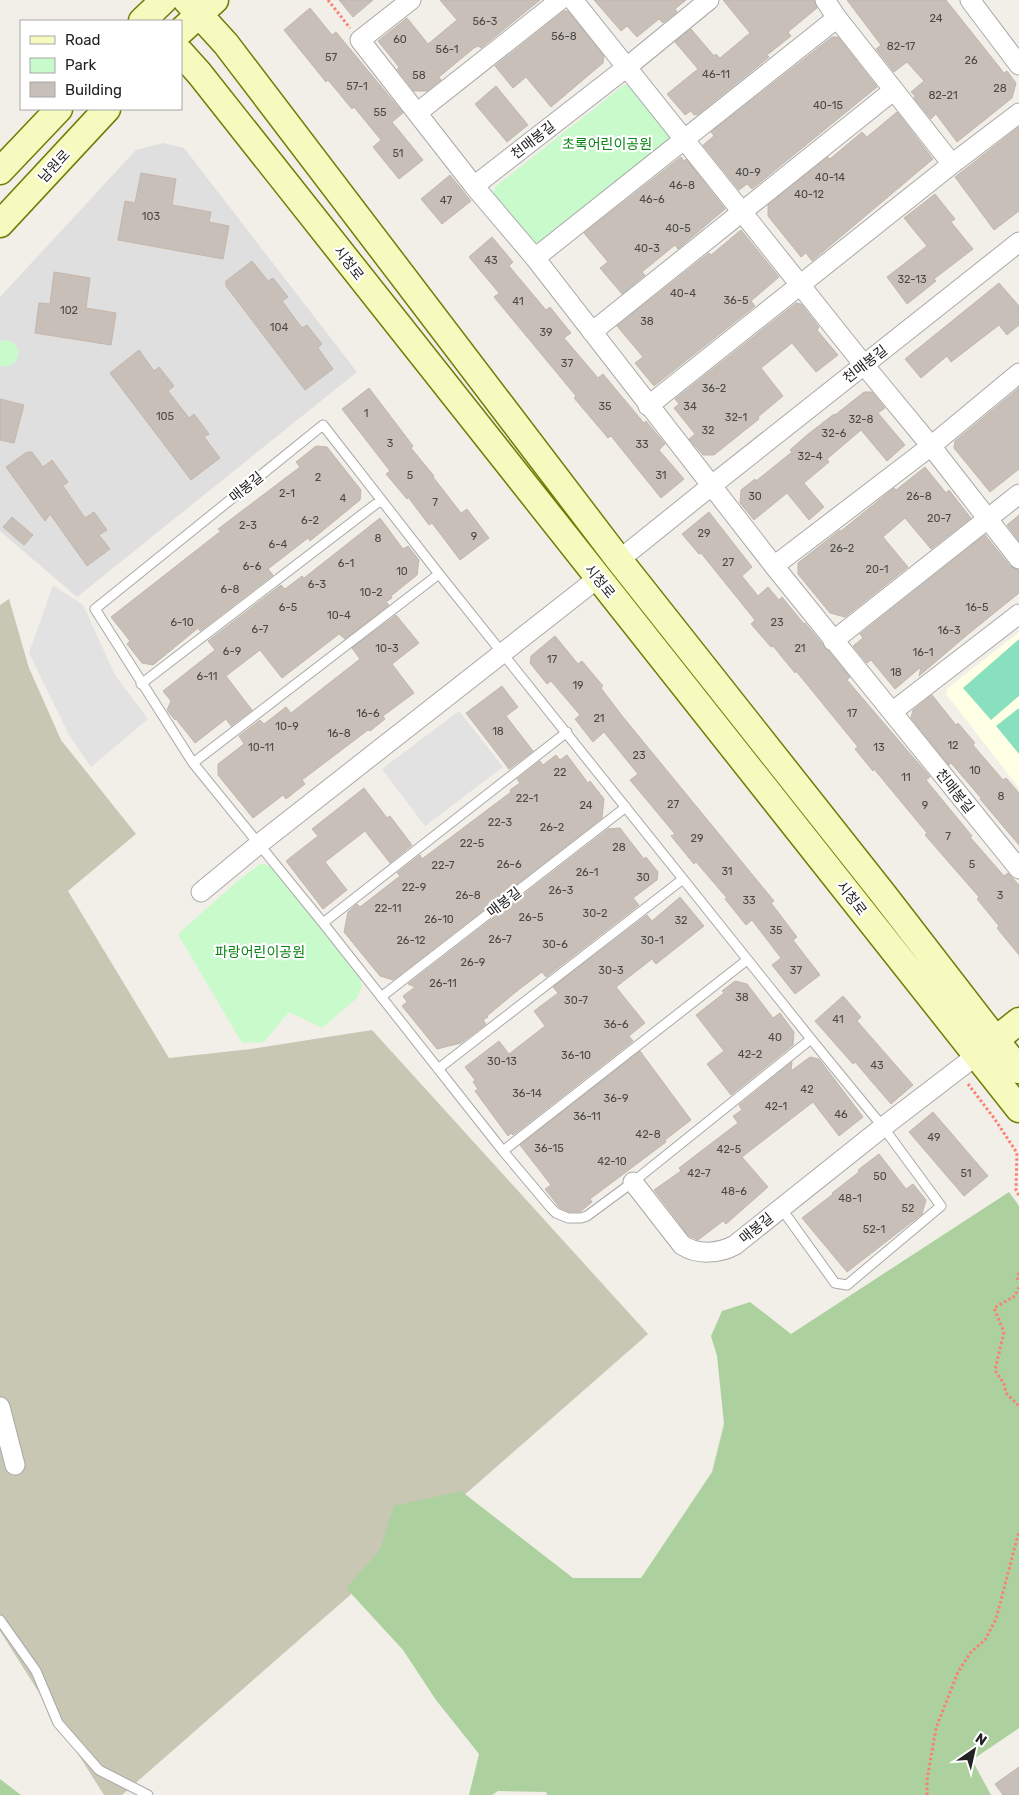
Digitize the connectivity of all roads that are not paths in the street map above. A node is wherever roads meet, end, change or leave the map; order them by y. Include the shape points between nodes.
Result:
1 (411, 0) edge
2 (560, 0) edge
3 (573, 0) edge
4 (709, 0) edge
5 (825, 0) edge
6 (970, 0) edge
7 (195, 11) edge
8 (837, 18) junction
9 (182, 54) edge
10 (1019, 65) edge
11 (627, 67) junction
12 (894, 90) junction
13 (58, 110) edge
14 (106, 110) edge
15 (417, 113) junction
16 (1019, 113) edge
17 (684, 138) junction
18 (952, 164) junction
19 (0, 171) edge
20 (474, 186) junction
21 (742, 212) junction
22 (0, 224) edge
23 (1019, 242) edge
24 (535, 258) junction
25 (801, 284) junction
26 (592, 332) junction
27 (864, 365) junction
28 (1019, 373) edge
29 (648, 406) junction
30 (930, 446) junction
31 (711, 486) junction
32 (1019, 494) edge
33 (381, 500) junction
34 (988, 518) junction
35 (1019, 559) edge
36 (620, 560) junction
37 (774, 566) junction
38 (439, 574) junction
39 (598, 578) junction
40 (1019, 614) edge
41 (832, 640) junction
42 (504, 653) junction
43 (141, 684) junction
44 (892, 712) junction
45 (567, 732) junction
46 (193, 763) junction
47 (626, 807) junction
48 (259, 844) junction
49 (1019, 869) edge
50 (683, 879) junction
51 (201, 892) dead end
52 (323, 923) junction
53 (746, 960) junction
54 (381, 997) junction
55 (1019, 1021) edge
56 (811, 1039) junction
57 (977, 1055) junction
58 (438, 1069) junction
59 (1019, 1070) edge
60 (1019, 1109) edge
61 (882, 1127) junction
62 (503, 1151) junction
63 (633, 1182) junction
64 (781, 1208) junction
65 (0, 1407) edge
66 (15, 1465) dead end
67 (0, 1620) edge
68 (148, 1795) edge

1 - 15 street, 천매봉길 via 360,40
2 - 15 street
3 - 11 street
4 - 11 street, 천매봉길
5 - 8 street
6 - 10 street
7 - 36 street, 시청로 via 226,44
8 - 12 street
8 - 17 street
9 - 39 street, 시청로
11 - 17 street
11 - 20 street, 천매봉길
12 - 18 street
12 - 21 street
13 - 19 street
14 - 22 street, 남원로
15 - 20 street, 천매봉길
16 - 18 street
17 - 21 street
17 - 24 street
18 - 25 street
20 - 24 street, 천매봉길
21 - 25 street
21 - 26 street
23 - 27 street, 천매봉길
24 - 26 street, 천매봉길
25 - 27 street
25 - 29 street
26 - 29 street, 천매봉길
27 - 30 street
27 - 31 street, 천매봉길
28 - 30 street
29 - 31 street, 천매봉길
30 - 34 street
30 - 37 street
31 - 36 street
31 - 37 street, 천매봉길
32 - 34 street
33 - 38 lane, 매봉길
33 - 43 lane
33 - 43 lane, 매봉길 via 323,425 95,609
34 - 35 street
34 - 41 street
36 - 39 street
36 - 57 street, 시청로 via 884,894
37 - 41 street, 천매봉길
38 - 42 lane, 매봉길
38 - 46 lane
39 - 42 street
39 - 57 street, 시청로
40 - 44 street
41 - 44 street, 천매봉길
42 - 45 lane, 매봉길
42 - 48 street
43 - 46 lane
44 - 49 street, 천매봉길
45 - 47 lane, 매봉길
45 - 52 lane
46 - 48 lane
47 - 50 lane, 매봉길
47 - 54 lane, 매봉길
48 - 51 street
48 - 52 lane
50 - 53 lane, 매봉길
50 - 58 lane
52 - 54 lane
53 - 56 lane, 매봉길
53 - 62 lane
54 - 58 lane
55 - 57 street
56 - 61 lane, 매봉길
56 - 63 lane
57 - 59 street, 시청로
57 - 60 street, 시청로
57 - 61 street
58 - 62 lane
61 - 64 street, 매봉길
61 - 64 lane, 매봉길 via 942,1206 847,1285 835,1283
62 - 63 lane via 550,1208 568,1218 587,1216
63 - 64 street, 매봉길 via 682,1245 690,1250 712,1252 729,1248
65 - 66 street
67 - 68 lane via 36,1671 58,1724 99,1770

